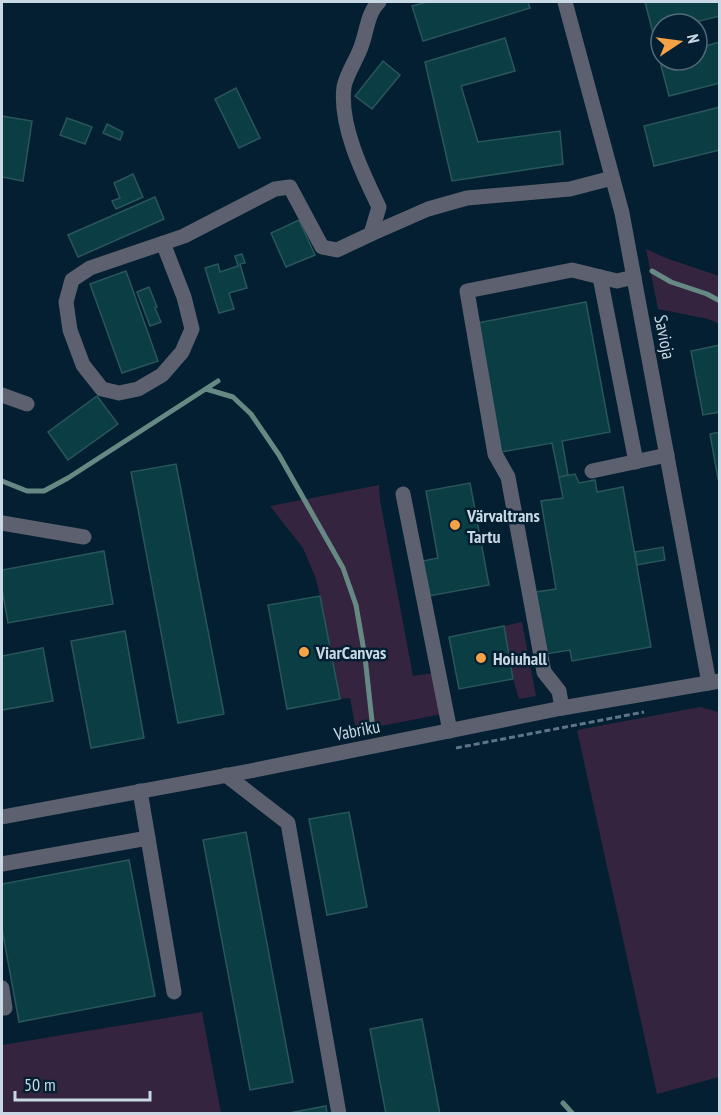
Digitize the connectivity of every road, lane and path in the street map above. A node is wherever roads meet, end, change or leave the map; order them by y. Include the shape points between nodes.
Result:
1 (379, 2) edge
2 (565, 2) edge
3 (612, 178) junction
4 (371, 234) junction
5 (163, 243) junction
6 (600, 277) junction
7 (634, 277) junction
8 (2, 396) edge
9 (27, 404) dead end
10 (667, 455) junction
11 (636, 462) junction
12 (592, 471) dead end
13 (403, 494) dead end
14 (2, 523) edge
15 (84, 537) dead end
16 (714, 682) edge
17 (562, 708) junction
18 (450, 731) junction
19 (226, 775) junction
20 (140, 791) junction
21 (2, 817) edge
22 (148, 838) junction
23 (2, 864) edge
24 (2, 988) edge
25 (174, 992) dead end
26 (2, 1008) edge
27 (339, 1113) edge

1 - 4 street via 373,7 362,47 344,86 344,116 378,207
2 - 3 street, Savioja
3 - 4 street via 570,189 467,198 428,209
3 - 7 street, Savioja
4 - 5 street via 337,250 322,247 290,187 275,189
5 - 5 street via 90,268 72,280 66,302 70,330 83,364 102,389 119,393 138,389 162,375 182,352 192,329
6 - 7 street via 617,281
6 - 11 street
6 - 17 street via 572,270 467,291 495,454 508,477 544,672 559,691
7 - 10 street, Savioja
8 - 9 street
10 - 11 street
10 - 16 street, Savioja
11 - 12 street
13 - 18 street
14 - 15 street
16 - 17 street, Vabriku
17 - 18 street, Vabriku
18 - 19 street, Vabriku
19 - 20 street, Vabriku
19 - 27 street via 288,823
20 - 21 street, Vabriku
20 - 22 street
22 - 23 street
22 - 25 street
24 - 26 street

